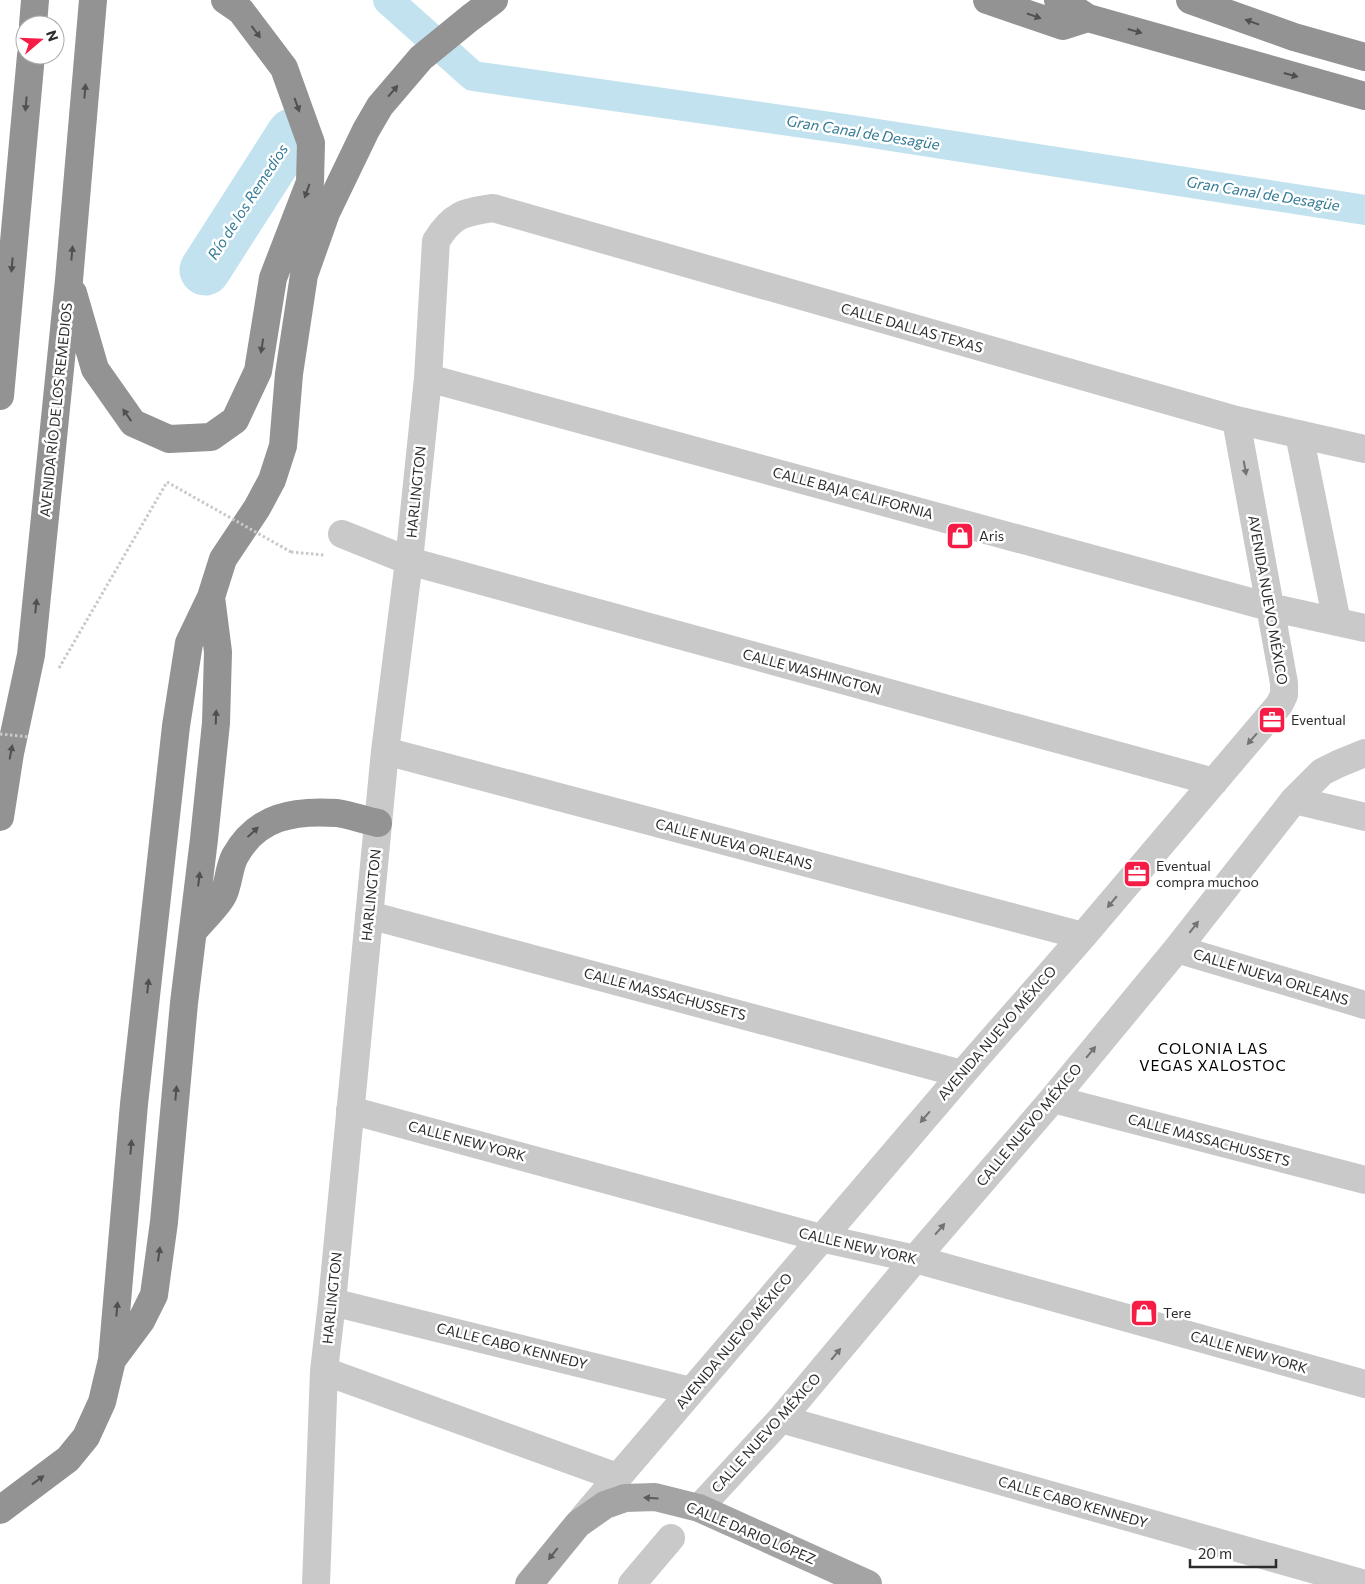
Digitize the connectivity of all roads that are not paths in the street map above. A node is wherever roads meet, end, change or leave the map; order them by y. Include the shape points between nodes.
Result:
1 (35, 0) edge
2 (93, 0) edge
3 (224, 0) edge
4 (494, 0) edge
5 (988, 0) edge
6 (1058, 0) edge
7 (1190, 0) edge
8 (34, 15) edge
9 (1088, 18) junction
10 (1365, 57) edge
11 (29, 65) edge
12 (1365, 96) edge
13 (460, 216) joint
14 (70, 280) junction
15 (428, 378) junction
16 (0, 396) edge
17 (1236, 420) junction
18 (1299, 434) junction
19 (1365, 450) edge
20 (342, 534) dead end
21 (409, 561) junction
22 (211, 597) junction
23 (1269, 607) junction
24 (1337, 622) junction
25 (1365, 628) edge
26 (385, 751) junction
27 (1365, 753) edge
28 (1214, 782) junction
29 (1294, 800) junction
30 (0, 817) edge
31 (1365, 817) edge
32 (378, 823) junction
33 (369, 915) junction
34 (193, 931) junction
35 (1083, 936) junction
36 (1177, 949) junction
37 (1365, 1005) edge
38 (962, 1074) junction
39 (1053, 1099) junction
40 (350, 1110) junction
41 (1365, 1180) edge
42 (821, 1238) junction
43 (915, 1259) junction
44 (332, 1302) junction
45 (112, 1360) junction
46 (324, 1371) junction
47 (1365, 1384) edge
48 (691, 1391) junction
49 (781, 1420) junction
50 (617, 1477) junction
51 (699, 1508) junction
52 (0, 1510) edge
53 (578, 1524) junction
54 (671, 1538) dead end
55 (316, 1584) edge
56 (529, 1584) edge
57 (632, 1584) edge
58 (868, 1584) edge
59 (1365, 1584) edge

1 - 8 highway
14 -> 2 highway, AVENIDA RÍO DE LOS REMEDIOS
3 -> 14 highway via 241,11 284,68 310,143 310,182 273,278 258,371 235,420 211,437 168,438 133,423 95,369
22 -> 4 highway via 223,559 272,480 283,446 289,374 304,276 326,213 380,106 421,58
5 -> 9 highway via 1063,26
6 - 9 highway
10 -> 7 highway via 1294,37
9 -> 12 highway
11 -> 16 highway
13 - 15 street, HARLINGTON via 445,227 436,241
13 - 17 street, CALLE DALLAS TEXAS via 493,208
30 -> 14 highway, AVENIDA RÍO DE LOS REMEDIOS via 31,655
15 - 21 street, HARLINGTON
15 - 23 street, CALLE BAJA CALIFORNIA
17 - 18 street, CALLE DALLAS TEXAS
17 -> 23 street, AVENIDA NUEVO MÉXICO
18 - 19 street, CALLE DALLAS TEXAS
18 - 24 street
20 - 21 street
21 - 26 street, HARLINGTON
21 - 28 street, CALLE WASHINGTON
34 -> 22 highway via 216,723 218,652
45 -> 22 highway via 134,1104 176,726 189,643
23 - 24 street, CALLE BAJA CALIFORNIA
23 -> 28 street, AVENIDA NUEVO MÉXICO via 1284,695 1273,714
24 - 25 street, CALLE BAJA CALIFORNIA
26 - 32 street, HARLINGTON
26 - 35 street, CALLE NUEVA ORLEANS
27 - 29 street, CALLE NUEVO MÉXICO via 1322,772
28 -> 35 street, AVENIDA NUEVO MÉXICO
29 - 31 street
36 -> 29 street, CALLE NUEVO MÉXICO
32 - 33 street, HARLINGTON
34 -> 32 highway via 224,895 234,859 256,828 280,816 304,814 337,813
33 - 38 street, CALLE MASSACHUSSETS
33 - 40 street, HARLINGTON
45 -> 34 highway via 141,1322 154,1295
35 - 38 street, AVENIDA NUEVO MÉXICO
36 - 37 street, CALLE NUEVA ORLEANS
39 -> 36 street, CALLE NUEVO MÉXICO
38 -> 42 street, AVENIDA NUEVO MÉXICO
39 - 41 street, CALLE MASSACHUSSETS
43 -> 39 street, CALLE NUEVO MÉXICO
40 - 42 street, CALLE NEW YORK
40 - 44 street, HARLINGTON
42 - 43 street, CALLE NEW YORK
42 - 48 street, AVENIDA NUEVO MÉXICO
43 - 47 street, CALLE NEW YORK
49 -> 43 street, CALLE NUEVO MÉXICO
44 - 46 street, HARLINGTON
44 - 48 street, CALLE CABO KENNEDY
52 -> 45 highway via 68,1459 86,1437 102,1402
46 - 50 street
46 - 55 street, HARLINGTON
48 - 50 street, AVENIDA NUEVO MÉXICO
49 - 51 street, CALLE NUEVO MÉXICO
49 - 59 street, CALLE CABO KENNEDY
50 - 53 street, AVENIDA NUEVO MÉXICO
51 -> 53 main road, CALLE DARIO LÓPEZ via 654,1497 625,1498 605,1505
51 - 58 main road, CALLE DARIO LÓPEZ
53 -> 56 main road, AVENIDA NUEVO MÉXICO
54 - 57 street

